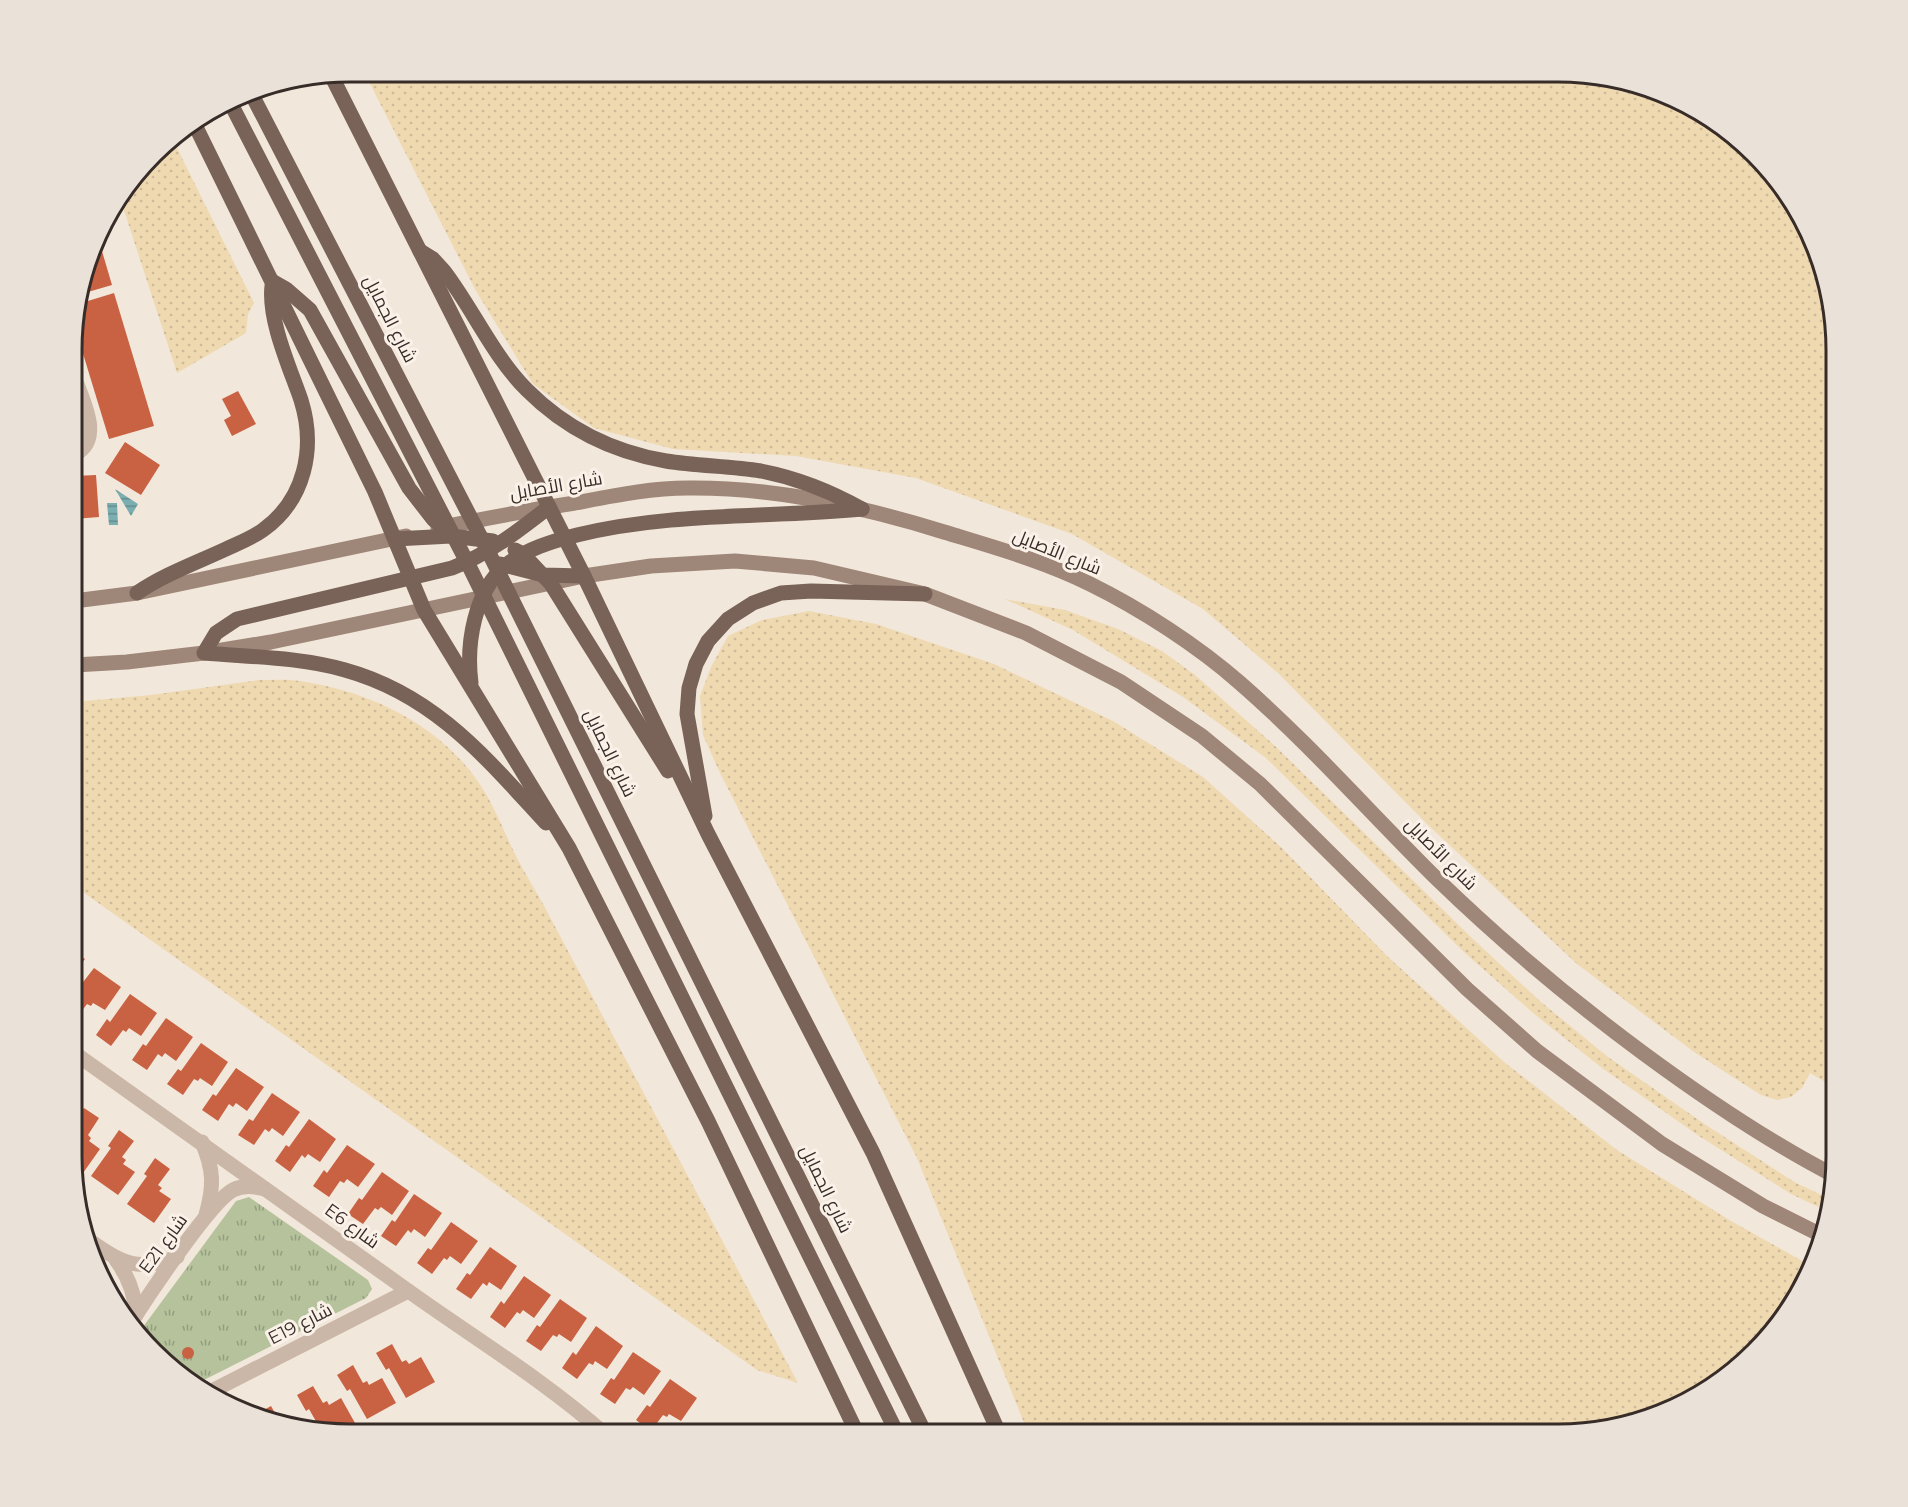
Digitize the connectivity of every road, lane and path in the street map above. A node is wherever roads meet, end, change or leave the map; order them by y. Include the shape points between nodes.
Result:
1 (335, 83) edge
2 (255, 101) edge
3 (234, 109) edge
4 (198, 131) edge
5 (418, 249) junction
6 (272, 280) junction
7 (82, 400) edge
8 (82, 451) edge
9 (549, 507) junction
10 (862, 509) junction
11 (446, 532) junction
12 (565, 538) junction
13 (394, 539) junction
14 (502, 543) junction
15 (523, 554) junction
16 (481, 555) junction
17 (505, 566) junction
18 (584, 576) junction
19 (411, 578) junction
20 (547, 580) junction
21 (137, 593) junction
22 (924, 594) junction
23 (483, 598) junction
24 (82, 601) edge
25 (424, 610) junction
26 (204, 653) junction
27 (82, 665) edge
28 (472, 690) junction
29 (708, 834) junction
30 (569, 848) junction
31 (82, 1058) edge
32 (201, 1142) junction
33 (1825, 1171) edge
34 (269, 1190) junction
35 (204, 1220) junction
36 (1814, 1232) edge
37 (99, 1248) edge
38 (177, 1257) junction
39 (116, 1260) junction
40 (408, 1291) junction
41 (134, 1314) edge
42 (136, 1316) edge
43 (217, 1389) edge
44 (593, 1424) edge
45 (853, 1424) edge
46 (893, 1424) edge
47 (921, 1424) edge
48 (995, 1424) edge

1 - 5 main road
2 - 47 main road, شارع الجمايل, bridge via 491,557
3 - 46 main road, bridge via 470,568
4 - 6 main road
5 - 9 main road
5 - 10 main road via 444,271 516,378 540,402 582,433 643,456 760,471 803,482
6 - 11 main road via 310,310 409,488
6 - 13 main road
6 - 21 main road via 276,324 306,420 308,449 302,477 283,511 263,531 164,576
7 - 8 street via 91,436
9 - 10 main road, شارع الأصايل via 683,488 794,495
9 - 11 main road, شارع الأصايل
9 - 12 main road
9 - 14 main road
10 - 12 main road via 665,520
10 - 33 main road, شارع الأصايل via 1036,562 1090,584 1165,627 1246,688 1507,946 1578,1005 1695,1092
11 - 13 main road
11 - 14 main road
11 - 16 main road
12 - 15 main road
12 - 18 main road
13 - 19 main road
13 - 21 main road
14 - 15 main road
14 - 16 main road
15 - 17 main road
15 - 20 main road
16 - 17 main road
16 - 19 main road via 452,568
17 - 20 main road
17 - 23 main road
18 - 20 main road
18 - 22 main road via 651,566 735,561 814,568
18 - 29 main road
19 - 25 main road
19 - 26 main road via 237,619 216,633
20 - 23 main road
20 - 29 main road
21 - 24 main road
22 - 29 main road via 781,593 753,603 728,619 708,641 689,688 687,714
22 - 36 main road via 1026,633 1121,682 1202,736 1260,784 1467,989 1537,1051 1662,1144 1763,1206
23 - 25 main road
23 - 28 main road via 470,643
25 - 26 main road
25 - 28 main road
26 - 27 main road
26 - 30 main road via 345,669 417,700 478,749
28 - 30 main road
29 - 48 main road via 873,1153
30 - 45 main road via 708,1121
31 - 32 street, E6 شارع
32 - 34 street, E6 شارع
32 - 35 street, E21 شارع via 212,1172
34 - 35 street, E21 شارع via 246,1186 234,1189
34 - 40 street, E6 شارع
35 - 38 street, E21 شارع
37 - 39 street
38 - 39 street via 152,1264
38 - 42 street, E21 شارع
39 - 41 street via 128,1279
40 - 43 street, E19 شارع
40 - 44 street, E6 شارع via 563,1398

